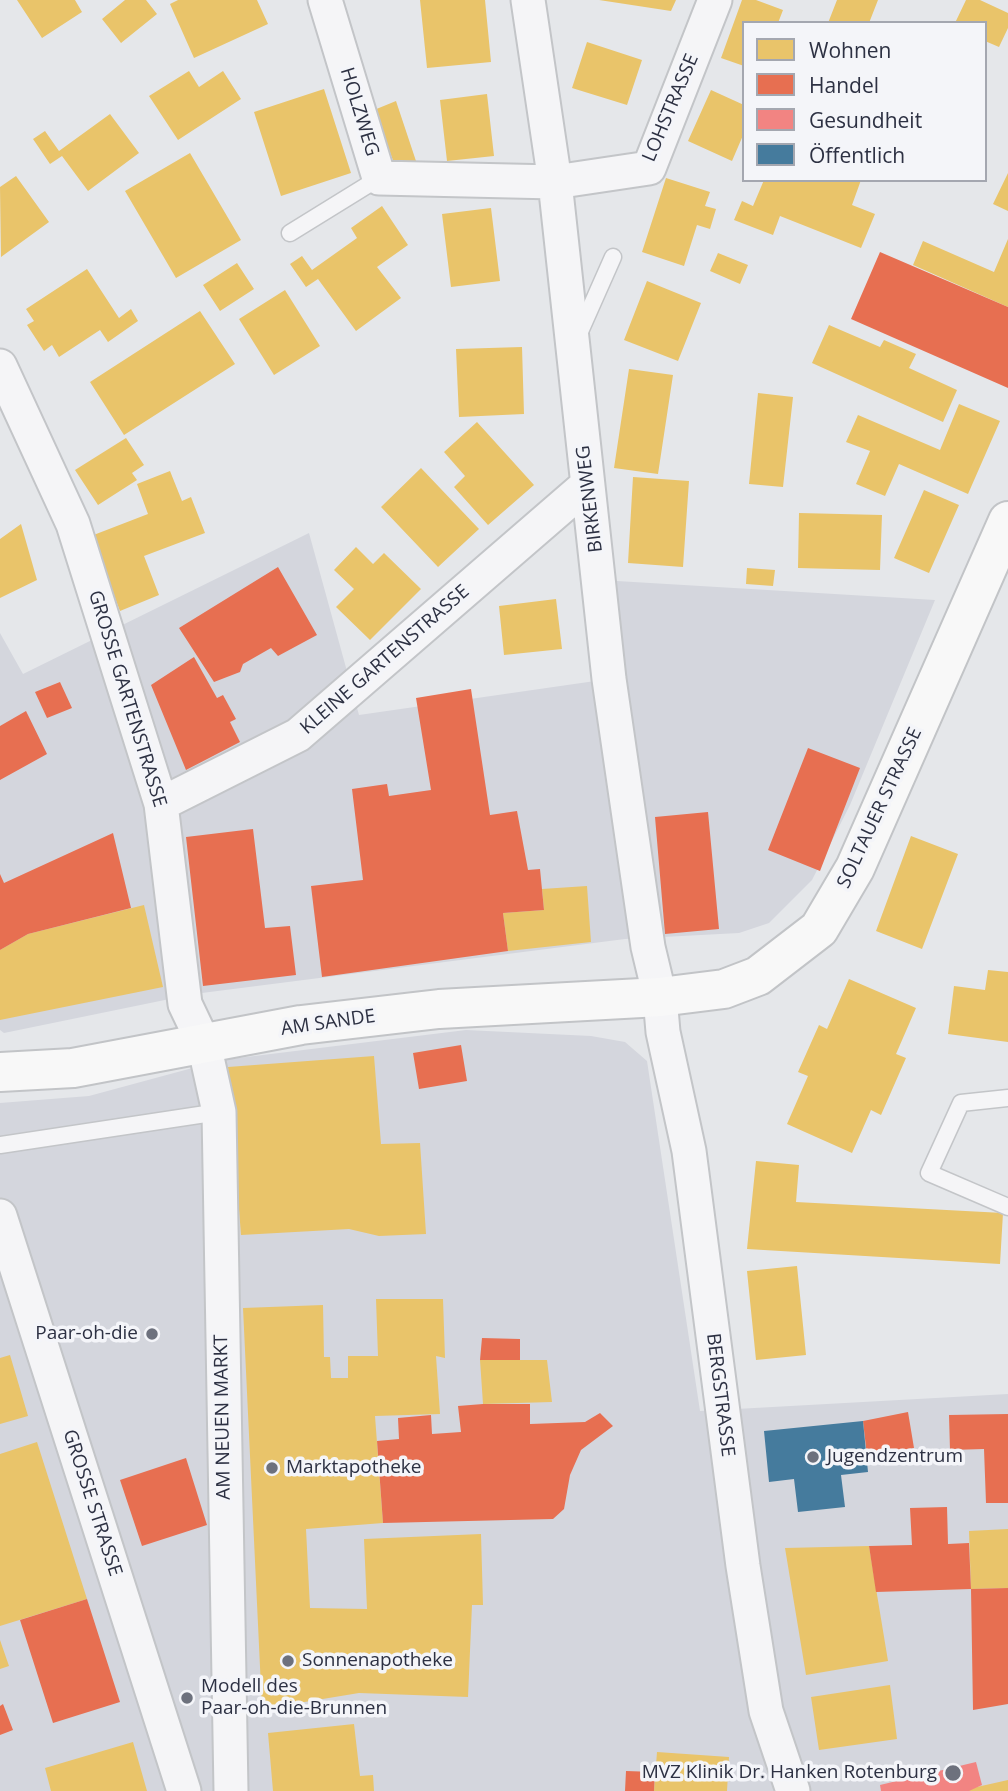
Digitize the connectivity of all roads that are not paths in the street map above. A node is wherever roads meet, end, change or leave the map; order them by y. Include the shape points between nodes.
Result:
1 (325, 0) edge
2 (528, 0) edge
3 (715, 0) edge
4 (380, 178) junction
5 (555, 182) junction
6 (290, 233) dead end
7 (613, 257) dead end
8 (573, 348) junction
9 (0, 366) edge
10 (587, 485) junction
11 (1008, 521) edge
12 (161, 804) junction
13 (660, 996) junction
14 (204, 1044) junction
15 (0, 1072) edge
16 (1008, 1098) edge
17 (219, 1112) junction
18 (0, 1144) edge
19 (1008, 1207) edge
20 (0, 1216) edge
21 (184, 1791) edge
22 (231, 1791) edge
23 (793, 1791) edge

1 - 4 street, HOLZWEG
2 - 5 street, BIRKENWEG
3 - 5 street, LOHSTRASSE via 649,168
4 - 5 street, HOLZWEG
4 - 6 lane
5 - 8 street, BIRKENWEG
7 - 8 lane
8 - 10 street, BIRKENWEG
9 - 12 street, GROSSE GARTENSTRASSE via 73,524
10 - 12 street, KLEINE GARTENSTRASSE via 298,735
10 - 13 street, BIRKENWEG via 609,679 648,947
11 - 13 main road, SOLTAUER STRASSE via 855,868 819,929 758,976 724,989
12 - 14 street, GROSSE GARTENSTRASSE via 185,1004
13 - 14 main road, AM SANDE via 439,1009 301,1025
13 - 23 street, BERGSTRASSE via 701,1228 717,1377 766,1711
14 - 15 main road, AM SANDE via 73,1068
14 - 17 street, AM NEUEN MARKT
16 - 19 lane via 961,1103 929,1173
17 - 18 lane
17 - 22 street, AM NEUEN MARKT
20 - 21 street, GROSSE STRASSE

